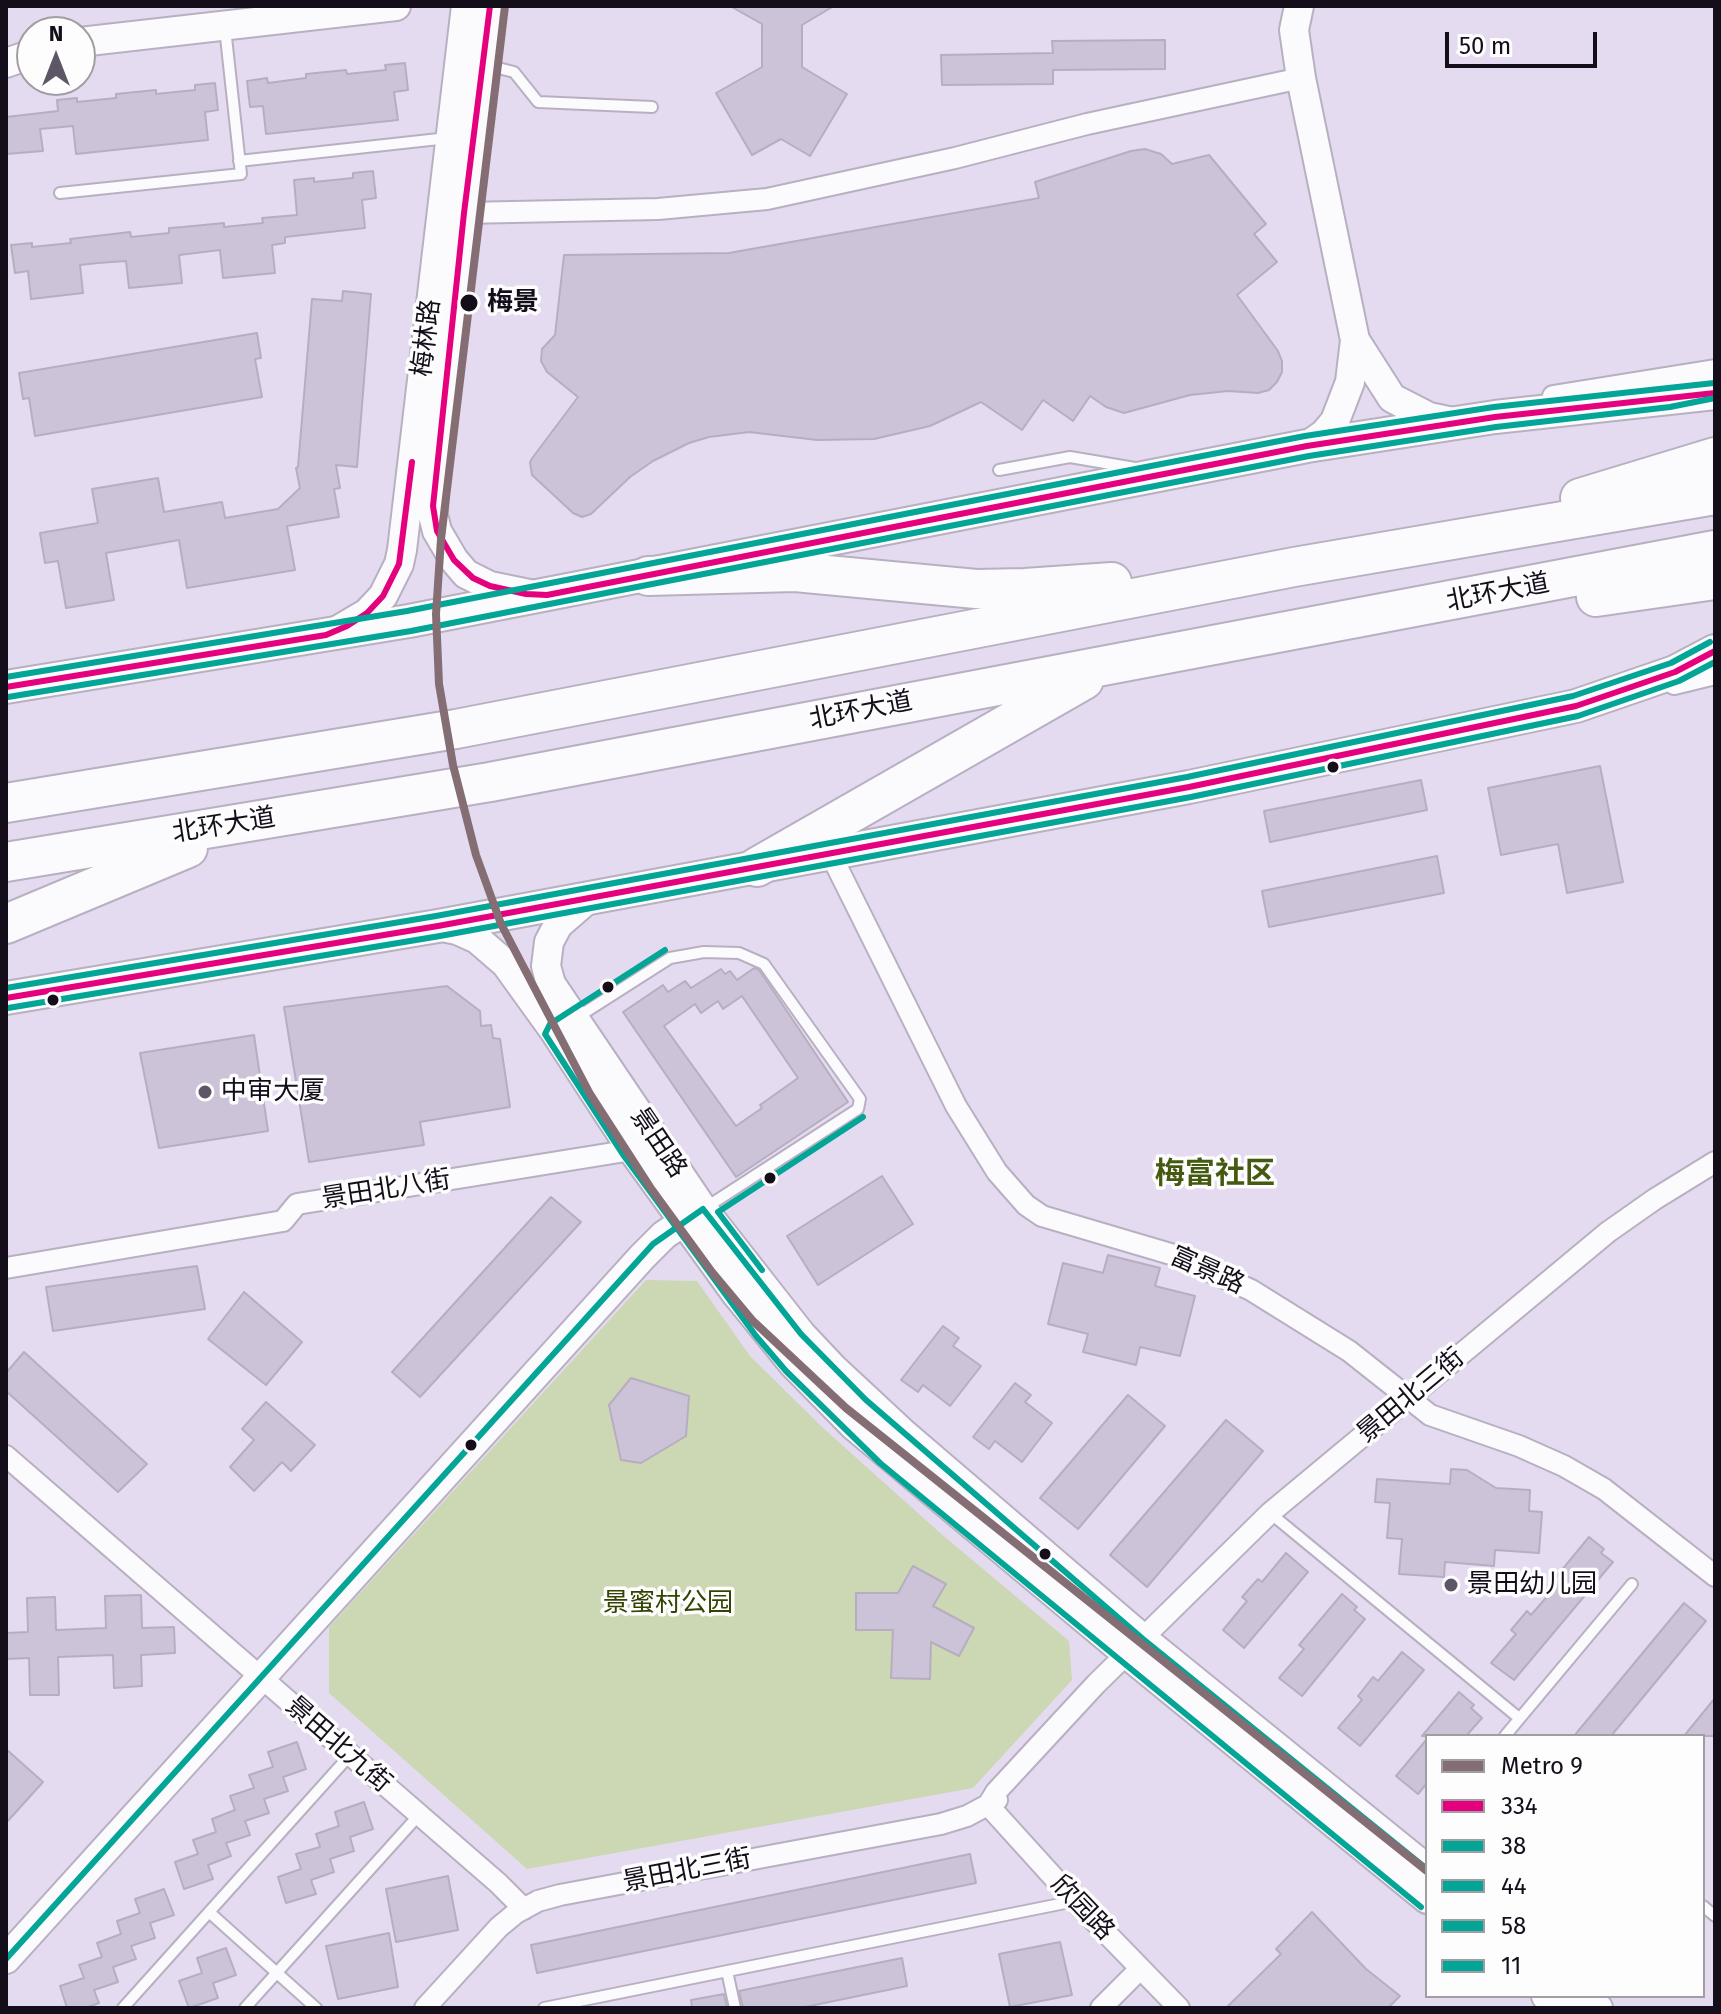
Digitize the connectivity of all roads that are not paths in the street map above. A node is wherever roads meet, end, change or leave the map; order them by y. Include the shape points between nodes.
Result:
1 (304, 6) edge
2 (396, 6) edge
3 (466, 6) edge
4 (490, 6) edge
5 (1299, 6) edge
6 (224, 26) junction
7 (96, 31) edge
8 (96, 40) edge
9 (471, 64) junction
10 (1301, 78) junction
11 (652, 107) dead end
12 (450, 138) junction
13 (239, 161) junction
14 (60, 193) dead end
15 (464, 213) junction
16 (1355, 340) junction
17 (1715, 370) edge
18 (1715, 390) edge
19 (1495, 417) junction
20 (1459, 423) junction
21 (1307, 446) junction
22 (1715, 457) edge
23 (999, 470) dead end
24 (1162, 473) junction
25 (1715, 495) edge
26 (1419, 546) junction
27 (1715, 550) edge
28 (1294, 567) junction
29 (648, 576) junction
30 (1715, 580) edge
31 (547, 595) junction
32 (1453, 602) junction
33 (326, 635) junction
34 (1715, 651) edge
35 (1112, 664) junction
36 (1715, 674) edge
37 (6, 687) edge
38 (1576, 706) junction
39 (6, 803) edge
40 (247, 823) junction
41 (830, 853) junction
42 (6, 862) edge
43 (757, 867) junction
44 (589, 898) junction
45 (6, 924) edge
46 (438, 926) junction
47 (6, 998) edge
48 (564, 1026) junction
49 (632, 1150) junction
50 (1715, 1162) edge
51 (693, 1215) junction
52 (6, 1268) edge
53 (1407, 1399) junction
54 (6, 1456) edge
55 (1270, 1513) junction
56 (1715, 1576) edge
57 (1632, 1584) dead end
58 (1136, 1647) junction
59 (260, 1677) junction
60 (1519, 1718) junction
61 (1507, 1734) edge
62 (350, 1755) junction
63 (988, 1805) junction
64 (418, 1816) junction
65 (1425, 1867) edge
66 (1425, 1897) edge
67 (1075, 1901) junction
68 (524, 1909) junction
69 (209, 1912) junction
70 (6, 1959) edge
71 (1140, 1969) junction
72 (727, 1971) junction
73 (277, 1972) junction
74 (123, 2008) edge
75 (245, 2008) edge
76 (316, 2008) edge
77 (425, 2008) edge
78 (544, 2008) edge
79 (735, 2008) edge
80 (1101, 2008) edge
81 (1179, 2008) edge

1 - 7 main road
2 - 6 main road
3 - 9 main road, 梅林路
4 - 9 main road, 梅林路
5 - 10 main road via 1294,30
6 - 8 main road
6 - 13 lane
9 - 11 lane via 514,72 538,102
9 - 12 main road, 梅林路
9 - 15 main road, 梅林路
10 - 15 street via 767,199 658,209
10 - 16 main road
12 - 13 lane
12 - 33 main road, 梅林路 via 399,564 383,596 367,613
13 - 14 lane via 241,174
15 - 31 main road, 梅林路 via 434,479 434,523 454,560 473,578
16 - 20 main road via 1392,398 1429,417
16 - 21 main road via 1350,382 1335,421
17 - 19 street via 1535,399
18 - 19 main road
19 - 20 main road
20 - 21 main road
21 - 24 main road
22 - 26 highway
23 - 24 lane via 1070,457
24 - 29 main road
25 - 26 highway
26 - 28 highway
27 - 32 highway, 北环大道
28 - 29 highway via 976,589 795,572
28 - 39 highway via 471,726
29 - 31 main road
30 - 32 highway via 1549,601
31 - 33 main road
32 - 35 highway, 北环大道
33 - 37 main road
34 - 38 main road via 1675,672
35 - 40 highway, 北环大道
35 - 43 highway
36 - 38 street
38 - 41 main road via 1189,787
40 - 42 highway, 北环大道
40 - 45 highway
41 - 43 main road
41 - 53 street, 富景路 via 956,1106 997,1172 1026,1205 1042,1216 1144,1244 1224,1276 1349,1351
43 - 44 main road
44 - 46 main road
44 - 48 main road, 景田路 via 558,925 547,948 546,966
46 - 47 main road
46 - 48 main road, 景田路 via 467,934 495,952
48 - 49 main road, 景田路
48 - 51 main road, 景田路
48 - 51 lane via 670,958 739,953 764,964 860,1099 858,1109
49 - 51 main road, 景田路
49 - 52 street, 景田北八街 via 297,1204 283,1221
50 - 53 street, 景田北三街 via 1608,1232
51 - 58 main road, 景田路 via 737,1295 793,1364 854,1426
51 - 59 main road via 647,1251
53 - 55 street, 景田北三街
53 - 56 street, 富景路 via 1430,1415 1519,1446 1585,1477
54 - 59 street, 景田北九街
55 - 58 street, 景田北三街
55 - 60 lane
57 - 60 lane
58 - 63 street, 景田北三街
58 - 65 main road, 景田路
58 - 66 main road, 景田路
59 - 62 street, 景田北九街
59 - 70 main road
60 - 61 lane
62 - 64 street, 景田北九街
62 - 69 lane
63 - 67 street, 欣园路
63 - 68 street, 景田北三街 via 941,1824 560,1895
64 - 68 street, 景田北九街
64 - 73 lane
67 - 71 street, 欣园路
67 - 72 lane
68 - 77 street, 景田北三街 via 499,1927
69 - 73 lane
69 - 74 lane
71 - 80 street
71 - 81 street, 欣园路
72 - 78 lane
72 - 79 lane
73 - 75 lane
73 - 76 lane

